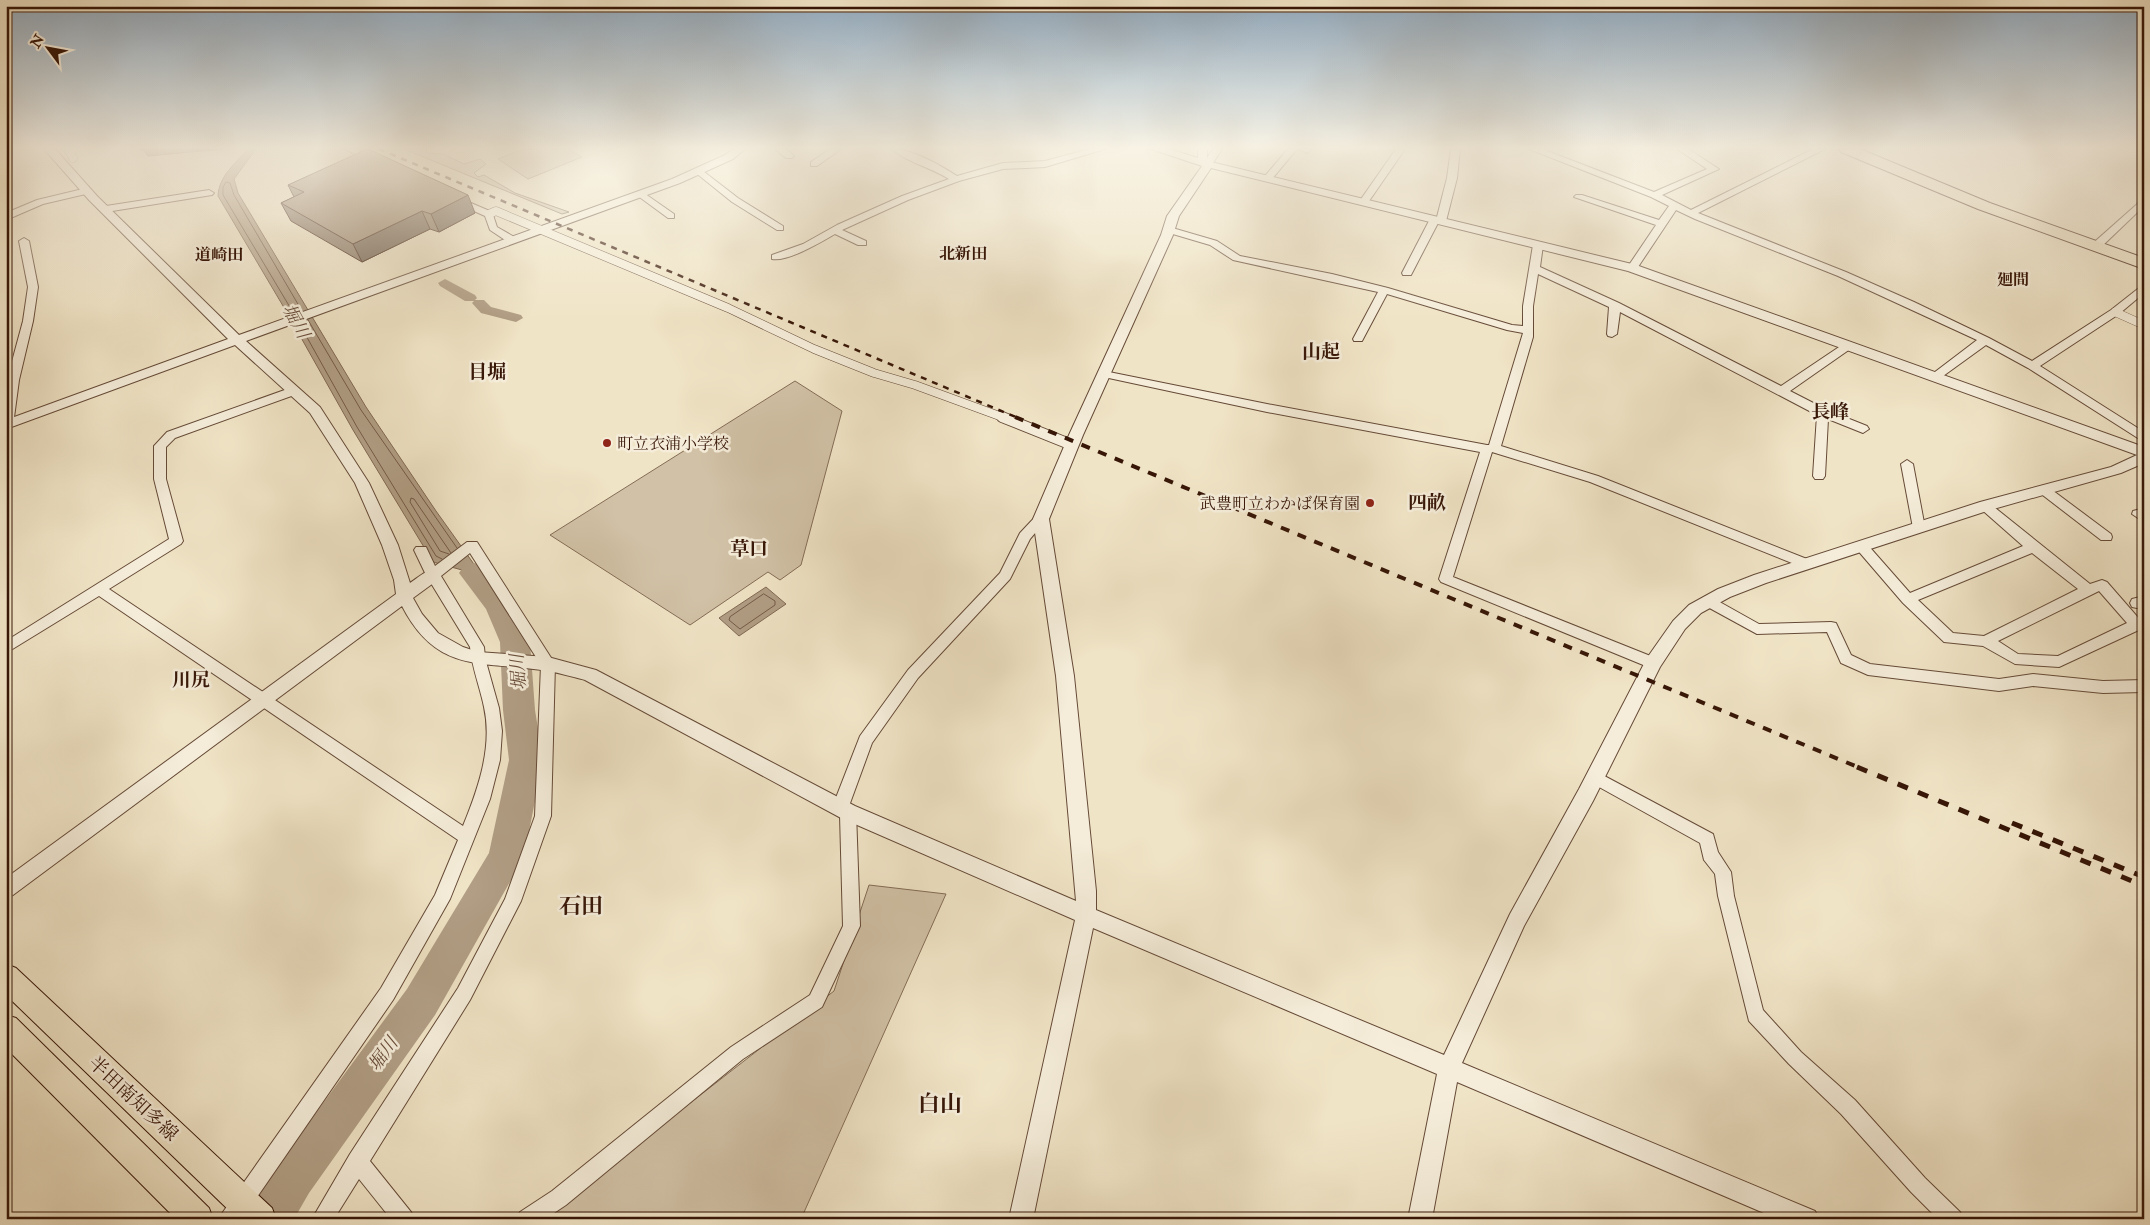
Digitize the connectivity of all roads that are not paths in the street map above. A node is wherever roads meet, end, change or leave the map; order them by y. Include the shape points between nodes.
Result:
1 (31, 206) edge
2 (103, 206) edge
3 (124, 206) edge
4 (471, 206) edge
5 (607, 206) edge
6 (658, 206) edge
7 (745, 206) edge
8 (888, 206) edge
9 (1179, 206) edge
10 (1381, 206) edge
11 (1443, 206) edge
12 (1607, 206) edge
13 (1673, 206) edge
14 (1677, 206) edge
15 (1706, 206) edge
16 (1987, 206) edge
17 (2138, 206) edge
18 (106, 209) junction
19 (1692, 213) junction
20 (489, 214) junction
21 (671, 216) dead end
22 (6, 217) edge
23 (1438, 220) junction
24 (1662, 224) junction
25 (780, 228) dead end
26 (541, 230) junction
27 (834, 230) junction
28 (1169, 230) junction
29 (512, 240) junction
30 (24, 241) dead end
31 (862, 243) dead end
32 (1538, 245) junction
33 (2095, 247) junction
34 (776, 257) dead end
35 (2144, 264) edge
36 (1534, 268) junction
37 (1632, 268) junction
38 (1407, 273) dead end
39 (2144, 288) edge
40 (1384, 290) junction
41 (1615, 305) junction
42 (2115, 312) junction
43 (2144, 325) edge
44 (1528, 330) junction
45 (1612, 334) dead end
46 (1358, 339) dead end
47 (237, 340) junction
48 (1985, 340) junction
49 (1849, 345) junction
50 (2032, 366) junction
51 (1104, 374) junction
52 (1935, 377) junction
53 (10, 381) edge
54 (293, 391) junction
55 (1782, 391) junction
56 (1823, 413) junction
57 (6, 425) edge
58 (1863, 429) dead end
59 (2144, 438) edge
60 (1072, 445) junction
61 (1491, 449) junction
62 (2144, 452) edge
63 (2144, 457) edge
64 (1907, 464) dead end
65 (1820, 476) dead end
66 (2044, 490) junction
67 (1985, 506) junction
68 (2144, 512) edge
69 (2144, 518) edge
70 (1041, 519) junction
71 (1919, 528) junction
72 (2106, 537) dead end
73 (1861, 546) junction
74 (2033, 547) junction
75 (421, 550) dead end
76 (1807, 564) junction
77 (433, 576) junction
78 (100, 590) junction
79 (2088, 590) junction
80 (404, 595) junction
81 (1908, 600) junction
82 (1709, 601) junction
83 (1986, 641) junction
84 (6, 648) edge
85 (478, 658) junction
86 (1653, 663) junction
87 (548, 664) junction
88 (2144, 686) edge
89 (263, 701) junction
90 (1595, 777) junction
91 (844, 810) junction
92 (466, 838) junction
93 (6, 890) edge
94 (1086, 915) junction
95 (6, 977) edge
96 (6, 1028) edge
97 (1449, 1068) junction
98 (357, 1161) junction
99 (245, 1213) edge
100 (198, 1219) edge
101 (322, 1219) edge
102 (404, 1219) edge
103 (527, 1219) edge
104 (1021, 1219) edge
105 (1420, 1219) edge
106 (1807, 1219) edge
107 (1954, 1219) edge

1 - 22 street
2 - 18 street
3 - 18 street
4 - 20 street
5 - 26 street
6 - 21 street
7 - 25 street
8 - 27 street
9 - 28 street
10 - 23 street
11 - 23 street
12 - 24 street
13 - 24 street
14 - 19 street
15 - 19 street
16 - 33 highway
17 - 33 street
18 - 47 street
19 - 48 street via 1874,287
20 - 26 street via 496,211
20 - 29 street via 493,228
23 - 32 street
23 - 38 street
24 - 37 street
26 - 29 street
26 - 60 street via 728,308 814,349
27 - 31 street
27 - 34 street via 807,246
28 - 40 street via 1214,242 1238,258
28 - 51 street
29 - 47 street
30 - 53 street via 33,287 28,321
32 - 36 street
32 - 37 street
33 - 35 highway
36 - 41 street
36 - 44 street
37 - 49 street
39 - 42 street
40 - 44 street via 1502,326
40 - 46 street
41 - 45 street
41 - 55 street
42 - 43 street
42 - 50 street
44 - 61 street
47 - 54 street
47 - 57 street
48 - 50 street
48 - 52 street
49 - 52 street
49 - 55 street
50 - 59 street
51 - 60 street
51 - 61 street
52 - 62 street
53 - 57 street
54 - 78 street via 171,435 160,446 160,479 176,541
54 - 80 street via 315,410 362,483 390,545
55 - 56 street
56 - 58 street
56 - 65 street
60 - 70 street
61 - 76 street via 1594,479
61 - 86 street via 1446,579
63 - 66 street via 2116,470
64 - 71 street
66 - 67 street
66 - 72 street
67 - 71 street
67 - 74 street
68 - 69 street via 2138,514
70 - 91 street via 1026,536 1005,576 913,674 865,740
70 - 94 street via 1065,676
71 - 73 street
73 - 76 street
73 - 81 street
74 - 79 street
74 - 81 street
75 - 77 street
76 - 82 street via 1760,579
77 - 80 street
77 - 85 street via 476,647
77 - 87 street via 472,544
78 - 84 street
78 - 89 street
79 - 83 street
79 - 83 street via 2102,585 2136,625 2059,662 2014,659
80 - 85 street via 416,618 432,637 458,652
80 - 89 street
81 - 83 street via 1950,638
82 - 86 street via 1679,625
82 - 88 street via 1757,628 1831,627 1846,659 1868,669 1999,685 2033,680 2103,687
85 - 87 street
85 - 92 street via 495,731 482,799
86 - 90 street
87 - 91 street via 608,683
87 - 98 street via 544,816 513,902 464,994
89 - 92 street
89 - 93 street
90 - 97 street via 1517,920
90 - 107 street via 1707,839 1710,856 1724,872 1726,896 1755,1015 1795,1058 1848,1106 1918,1185
91 - 94 street
91 - 103 street via 852,926 816,1001 737,1053 567,1192
92 - 99 street via 442,899 387,994
94 - 97 street
94 - 104 street
95 - 99 main road, 半田南知多線
96 - 100 main road
97 - 105 street
97 - 106 street
98 - 101 street
98 - 102 street

